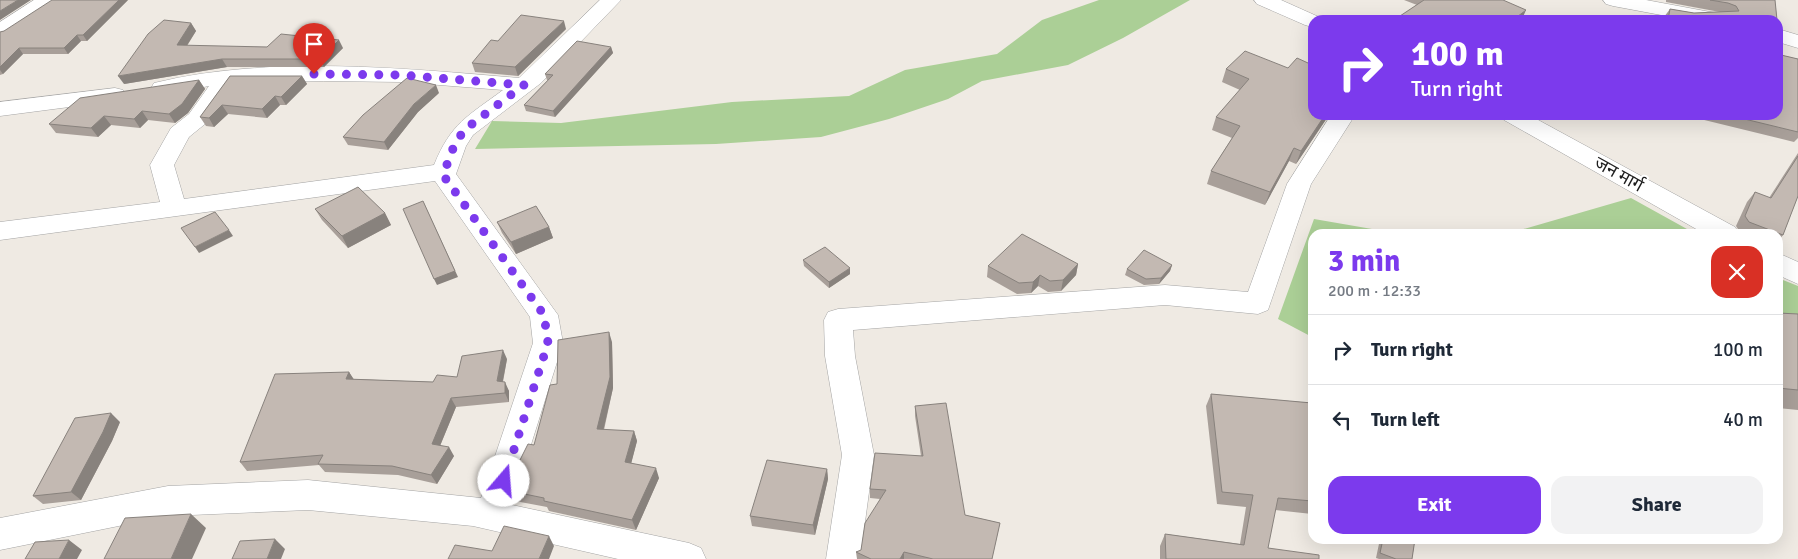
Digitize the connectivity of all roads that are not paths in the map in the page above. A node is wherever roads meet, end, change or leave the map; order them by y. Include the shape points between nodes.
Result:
1 (48, 0) edge
2 (611, 0) edge
3 (1264, 0) edge
4 (1613, 0) edge
5 (1695, 15) edge
6 (1308, 19) edge
7 (0, 31) edge
8 (1783, 37) edge
9 (1798, 42) edge
10 (227, 76) junction
11 (524, 85) junction
12 (0, 109) edge
13 (1340, 120) edge
14 (1521, 120) edge
15 (443, 175) junction
16 (174, 208) junction
17 (1717, 229) edge
18 (0, 231) edge
19 (1783, 265) edge
20 (1798, 274) edge
21 (492, 515) junction
22 (0, 534) edge
23 (689, 559) edge
24 (843, 559) edge

1 - 7 street
2 - 11 street
3 - 6 street
4 - 5 street
8 - 9 street
10 - 11 street via 401,75
10 - 12 street
10 - 16 street via 197,119 178,133 162,165
11 - 15 street via 464,130
13 - 24 street via 1299,184 1258,303 1165,295 838,320 840,356 858,455
14 - 17 street, जन मार्ग
15 - 16 street via 433,173 316,192
15 - 21 street via 544,315 548,343
16 - 18 street
19 - 20 street
21 - 22 street via 308,495 168,501
21 - 23 street

